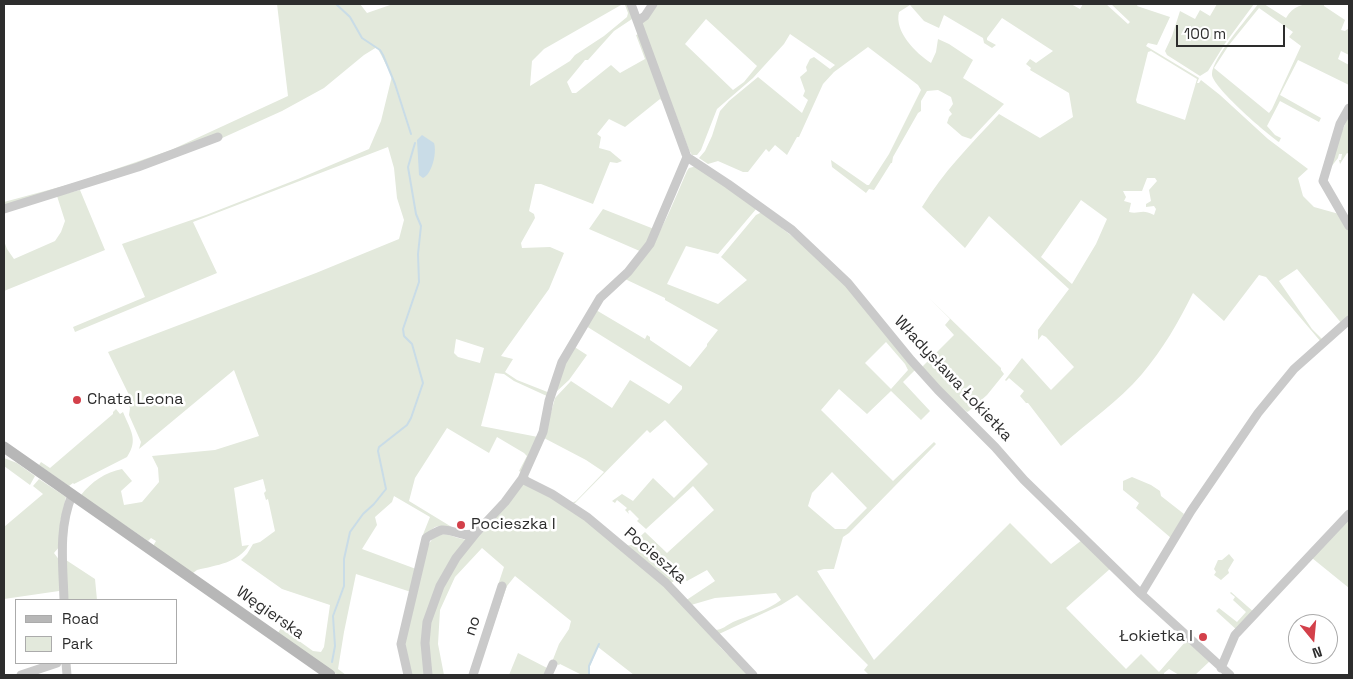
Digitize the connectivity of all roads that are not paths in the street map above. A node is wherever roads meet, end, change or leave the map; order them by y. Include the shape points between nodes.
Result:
1 (631, 4) edge
2 (653, 4) edge
3 (638, 21) junction
4 (1349, 108) edge
5 (218, 137) dead end
6 (688, 157) junction
7 (4, 209) edge
8 (1349, 226) edge
9 (1349, 320) edge
10 (4, 447) edge
11 (522, 479) junction
12 (72, 495) junction
13 (1349, 514) edge
14 (476, 533) junction
15 (502, 586) dead end
16 (1141, 594) junction
17 (64, 599) edge
18 (54, 664) edge
19 (553, 664) dead end
20 (1221, 668) junction
21 (21, 675) edge
22 (330, 675) edge
23 (408, 675) edge
24 (428, 675) edge
25 (473, 675) edge
26 (548, 675) edge
27 (753, 675) edge
28 (1230, 675) edge

1 - 3 street
2 - 3 street
3 - 6 street
4 - 8 street via 1340,124 1324,181
5 - 7 street via 130,170
6 - 11 street via 650,244 628,272 600,298 562,362 543,432
6 - 16 street, Władysława Łokietka via 792,230 848,282 938,390 1024,480
9 - 16 street via 1294,369 1258,413 1191,510
10 - 12 main road, Węgierska
11 - 14 street
11 - 27 street, Pocieszka via 587,517 666,583
12 - 17 street via 62,540
12 - 22 main road, Węgierska
13 - 20 street via 1235,634
14 - 23 street via 466,536 441,530 426,538 401,644
14 - 24 street via 440,586 427,622
15 - 25 street, no
16 - 20 street, Władysława Łokietka
18 - 21 street
19 - 26 street
20 - 28 street, Władysława Łokietka

